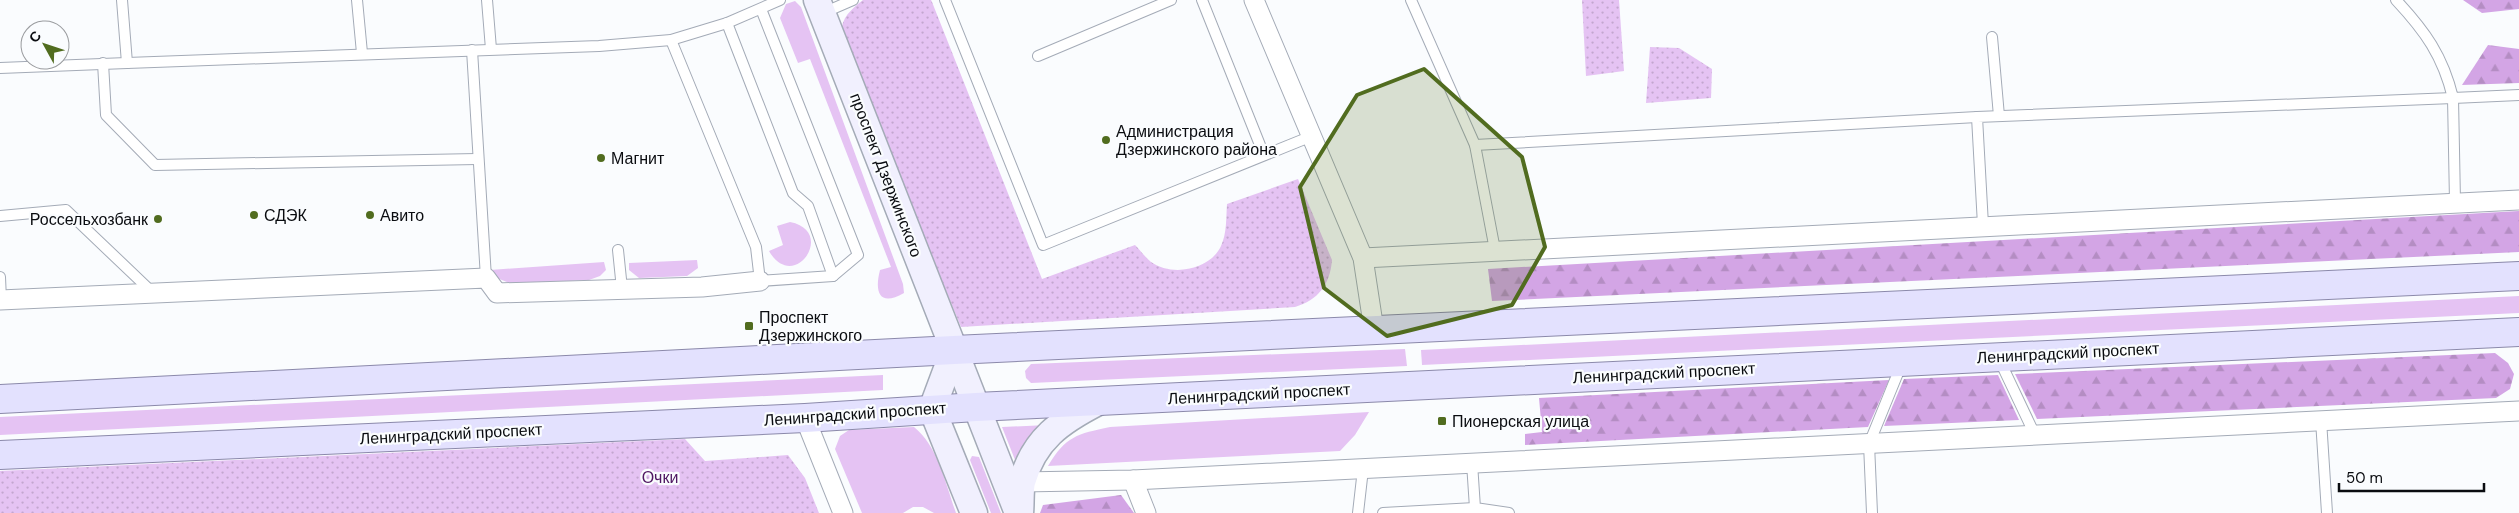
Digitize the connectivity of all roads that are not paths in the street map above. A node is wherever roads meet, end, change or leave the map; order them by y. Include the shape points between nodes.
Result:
1 (122, 0) edge
2 (357, 0) edge
3 (487, 0) edge
4 (780, 0) edge
5 (853, 0) edge
6 (945, 0) edge
7 (1171, 0) edge
8 (1202, 0) edge
9 (1254, 0) edge
10 (1411, 0) edge
11 (2396, 0) edge
12 (820, 6) edge
13 (760, 9) junction
14 (727, 23) junction
15 (1992, 37) dead end
16 (671, 40) junction
17 (491, 49) junction
18 (472, 50) junction
19 (362, 53) junction
20 (1038, 56) dead end
21 (126, 63) junction
22 (103, 64) junction
23 (0, 68) edge
24 (2519, 95) edge
25 (2453, 98) junction
26 (1999, 116) junction
27 (1977, 117) junction
28 (1312, 136) junction
29 (1475, 145) junction
30 (1264, 155) junction
31 (477, 159) junction
32 (2519, 200) edge
33 (2454, 202) junction
34 (0, 216) edge
35 (1983, 225) junction
36 (618, 250) dead end
37 (1495, 250) junction
38 (1363, 258) junction
39 (833, 276) junction
40 (2519, 276) edge
41 (0, 277) edge
42 (486, 278) junction
43 (760, 281) junction
44 (622, 289) junction
45 (152, 292) junction
46 (1, 300) edge
47 (1374, 330) junction
48 (2519, 332) edge
49 (954, 350) junction
50 (1998, 356) junction
51 (1903, 362) junction
52 (0, 399) edge
53 (1098, 402) junction
54 (976, 407) junction
55 (932, 409) junction
56 (2519, 411) edge
57 (805, 418) junction
58 (2321, 420) junction
59 (2036, 435) junction
60 (1869, 444) junction
61 (0, 455) edge
62 (1472, 463) junction
63 (1363, 469) junction
64 (1133, 480) junction
65 (1022, 482) junction
66 (1475, 508) junction
67 (843, 513) edge
68 (974, 513) edge
69 (1019, 513) edge
70 (1146, 513) edge
71 (1358, 513) edge
72 (1382, 513) edge
73 (1508, 513) edge
74 (1872, 513) edge
75 (2327, 513) edge

1 - 21 lane
2 - 19 lane
3 - 17 lane
4 - 13 lane
5 - 12 lane
6 - 30 lane via 1043,245
7 - 20 lane
8 - 30 lane
9 - 28 street
10 - 29 lane
11 - 25 lane via 2426,35 2441,59
12 - 49 main road, проспект Дзержинского
13 - 14 lane
13 - 39 lane via 858,256
14 - 16 lane
14 - 39 lane via 793,193 808,206
15 - 26 lane
16 - 17 lane
16 - 43 lane via 756,248
17 - 18 lane
18 - 19 lane
18 - 31 lane
19 - 21 lane
21 - 22 lane
22 - 23 lane
22 - 31 lane via 106,115 155,165
24 - 25 lane
25 - 26 lane
25 - 33 lane
26 - 27 lane
27 - 29 lane
27 - 35 lane
28 - 30 lane
28 - 38 street
29 - 37 lane
31 - 42 lane
32 - 33 street
33 - 35 street
34 - 45 lane via 66,210
35 - 37 street
36 - 44 lane
37 - 38 street
38 - 47 street
39 - 43 lane
40 - 47 main road
41 - 46 lane
42 - 44 street via 497,293
42 - 45 street
43 - 44 street
45 - 46 street
47 - 49 main road
48 - 50 main road, Ленинградский проспект
49 - 52 main road
49 - 54 main road, проспект Дзержинского
49 - 55 main road
50 - 51 main road, Ленинградский проспект
50 - 59 lane
51 - 53 main road, Ленинградский проспект
51 - 60 lane
53 - 54 main road, Ленинградский проспект
53 - 65 main road via 1064,420 1040,444
54 - 55 main road, Ленинградский проспект
54 - 69 main road, проспект Дзержинского
55 - 57 main road, Ленинградский проспект
55 - 68 main road
56 - 58 street
57 - 61 main road, Ленинградский проспект
57 - 67 street
58 - 59 street
58 - 75 lane
59 - 60 street
60 - 62 street
60 - 74 lane
62 - 63 street
62 - 66 lane
63 - 64 street
63 - 71 lane
64 - 65 street
64 - 70 street
65 - 69 main road
66 - 72 lane
66 - 73 lane

